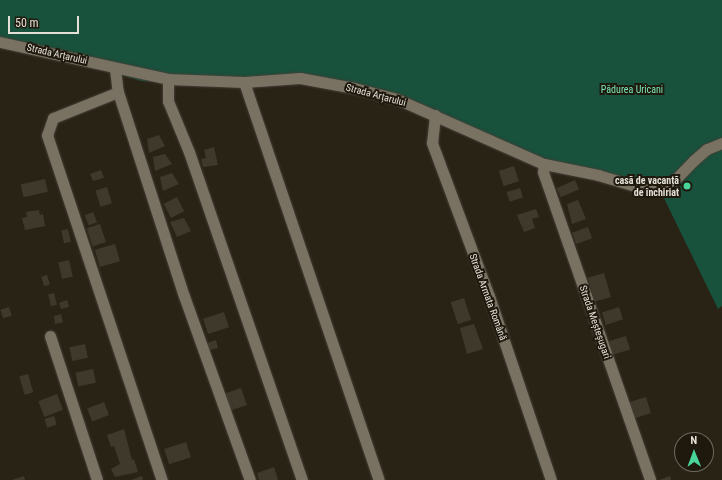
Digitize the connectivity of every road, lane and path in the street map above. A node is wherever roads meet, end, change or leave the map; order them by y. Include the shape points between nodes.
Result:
1 (0, 42) edge
2 (115, 69) junction
3 (168, 79) junction
4 (244, 82) junction
5 (118, 92) junction
6 (435, 115) junction
7 (722, 142) edge
8 (544, 164) junction
9 (50, 336) dead end
10 (97, 480) edge
11 (162, 480) edge
12 (250, 480) edge
13 (302, 480) edge
14 (379, 480) edge
15 (551, 480) edge
16 (650, 480) edge

1 - 2 street, Strada Arțarului via 50,51
2 - 3 street, Strada Arțarului
2 - 5 street
3 - 4 street, Strada Arțarului
3 - 13 street via 168,101 189,152
4 - 6 street, Strada Arțarului via 311,79 397,99
4 - 14 street
5 - 11 street via 53,118 48,135
5 - 12 street via 184,296
6 - 8 street, Strada Arțarului
6 - 15 street, Strada Armata Română via 432,143 489,296
7 - 8 street, Strada Arțarului via 707,149 662,191 642,189 598,175
8 - 16 street, Strada Meșteșugari via 543,172
9 - 10 street

